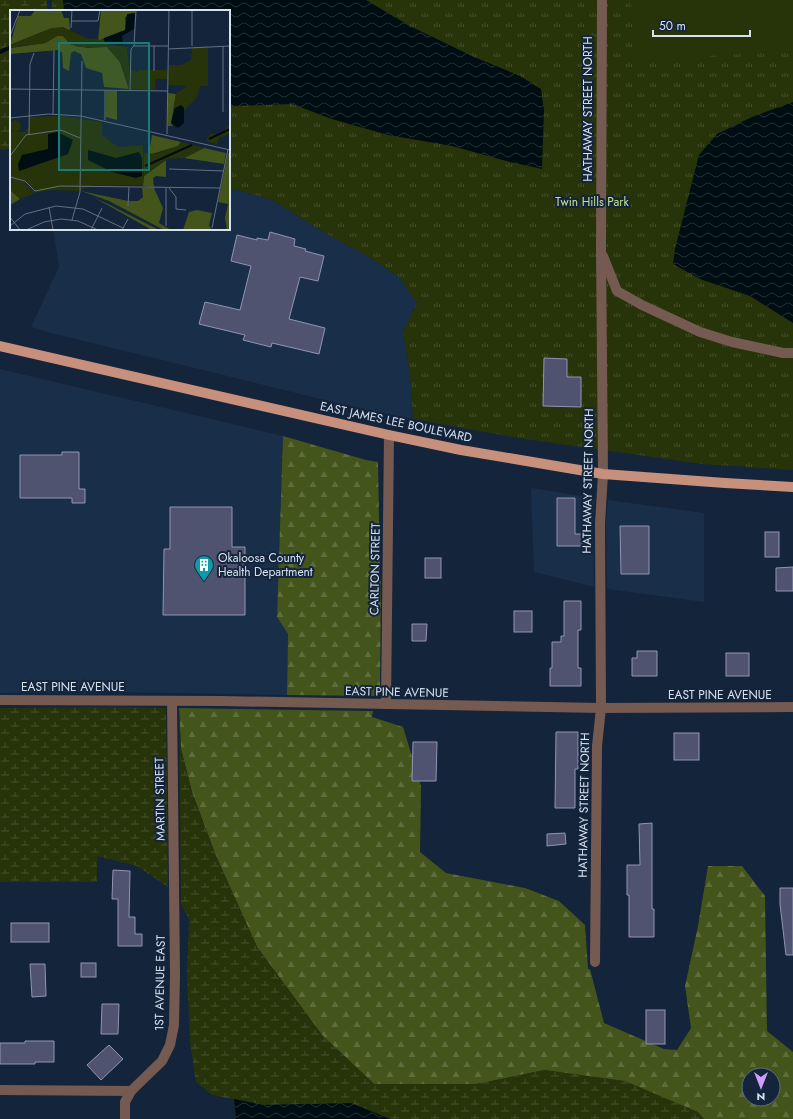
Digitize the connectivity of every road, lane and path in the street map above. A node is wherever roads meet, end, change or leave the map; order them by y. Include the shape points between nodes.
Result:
1 (602, 0) edge
2 (600, 249) junction
3 (0, 346) edge
4 (793, 353) edge
5 (389, 435) junction
6 (603, 474) junction
7 (793, 487) edge
8 (0, 700) edge
9 (172, 701) junction
10 (386, 704) junction
11 (793, 707) edge
12 (601, 708) junction
13 (174, 896) joint
14 (595, 962) dead end
15 (0, 1090) edge
16 (131, 1091) junction
17 (125, 1119) edge

1 - 2 street, HATHAWAY STREET NORTH
2 - 4 street via 617,291 642,305 700,332 732,342
2 - 6 street, HATHAWAY STREET NORTH
3 - 5 main road, EAST JAMES LEE BOULEVARD
5 - 6 main road, EAST JAMES LEE BOULEVARD
5 - 10 street, CARLTON STREET
6 - 7 main road, EAST JAMES LEE BOULEVARD
6 - 12 street, HATHAWAY STREET NORTH via 600,524
8 - 9 street, EAST PINE AVENUE
9 - 10 street, EAST PINE AVENUE
9 - 13 street, MARTIN STREET
10 - 12 street, EAST PINE AVENUE
11 - 12 street, EAST PINE AVENUE
12 - 14 street, HATHAWAY STREET NORTH via 597,746
13 - 16 street, 1ST AVENUE EAST via 173,1034 162,1061
15 - 16 street
16 - 17 street via 125,1102

